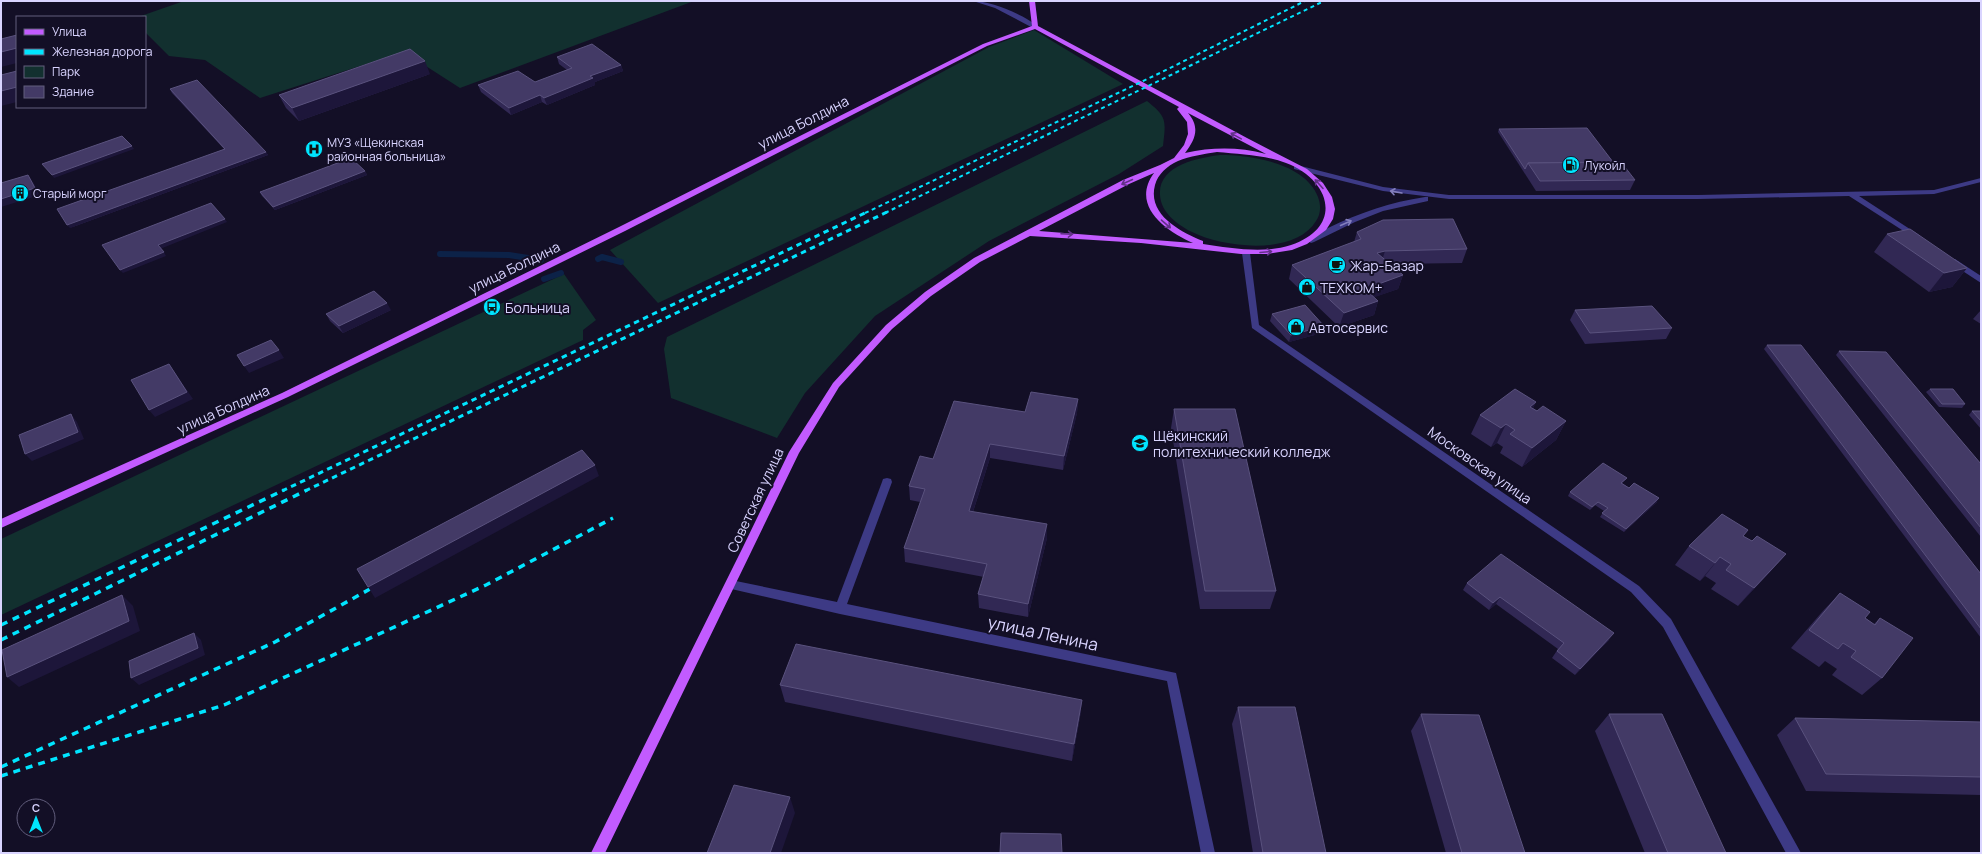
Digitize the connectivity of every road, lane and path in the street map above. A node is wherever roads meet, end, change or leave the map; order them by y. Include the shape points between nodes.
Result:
1 (976, 1) edge
2 (1032, 1) edge
3 (1035, 27) junction
4 (1172, 100) junction
5 (1174, 160) junction
6 (1283, 160) junction
7 (1163, 167) junction
8 (1297, 167) junction
9 (1981, 180) edge
10 (1851, 194) junction
11 (1449, 197) junction
12 (1028, 233) junction
13 (1311, 240) junction
14 (1923, 241) edge
15 (1227, 250) junction
16 (1246, 252) junction
17 (1949, 258) edge
18 (1981, 280) edge
19 (887, 482) dead end
20 (1, 524) edge
21 (731, 585) junction
22 (840, 609) junction
23 (598, 853) edge
24 (1208, 853) edge
25 (1794, 853) edge

1 - 3 street via 998,7
2 - 3 main road
3 - 4 main road
3 - 20 main road, улица Болдина via 985,45 622,229 285,395
4 - 5 main road via 1188,116 1192,126 1192,137 1187,148
6 -> 4 main road
5 - 6 main road via 1217,150 1251,152
5 - 7 main road
6 - 8 main road
7 -> 12 main road, Советская улица via 1126,182
7 -> 15 main road via 1151,184 1149,194 1156,214 1182,235 1208,246
11 -> 8 street via 1383,189
13 -> 8 main road via 1328,223 1331,203 1320,184
9 - 10 street via 1934,192
10 - 11 street
10 - 14 street
13 -> 11 street via 1346,222 1393,205
12 -> 15 main road via 1078,235
12 - 21 main road, Советская улица via 977,260 928,294 889,327 836,385 794,452
16 -> 13 main road via 1282,250
15 - 16 main road
16 - 25 street, Московская улица via 1254,326 1635,589 1667,623
17 - 18 street
19 - 22 street
21 - 22 street, улица Ленина
21 - 23 main road, Советская улица
22 - 24 street, улица Ленина via 1172,677

